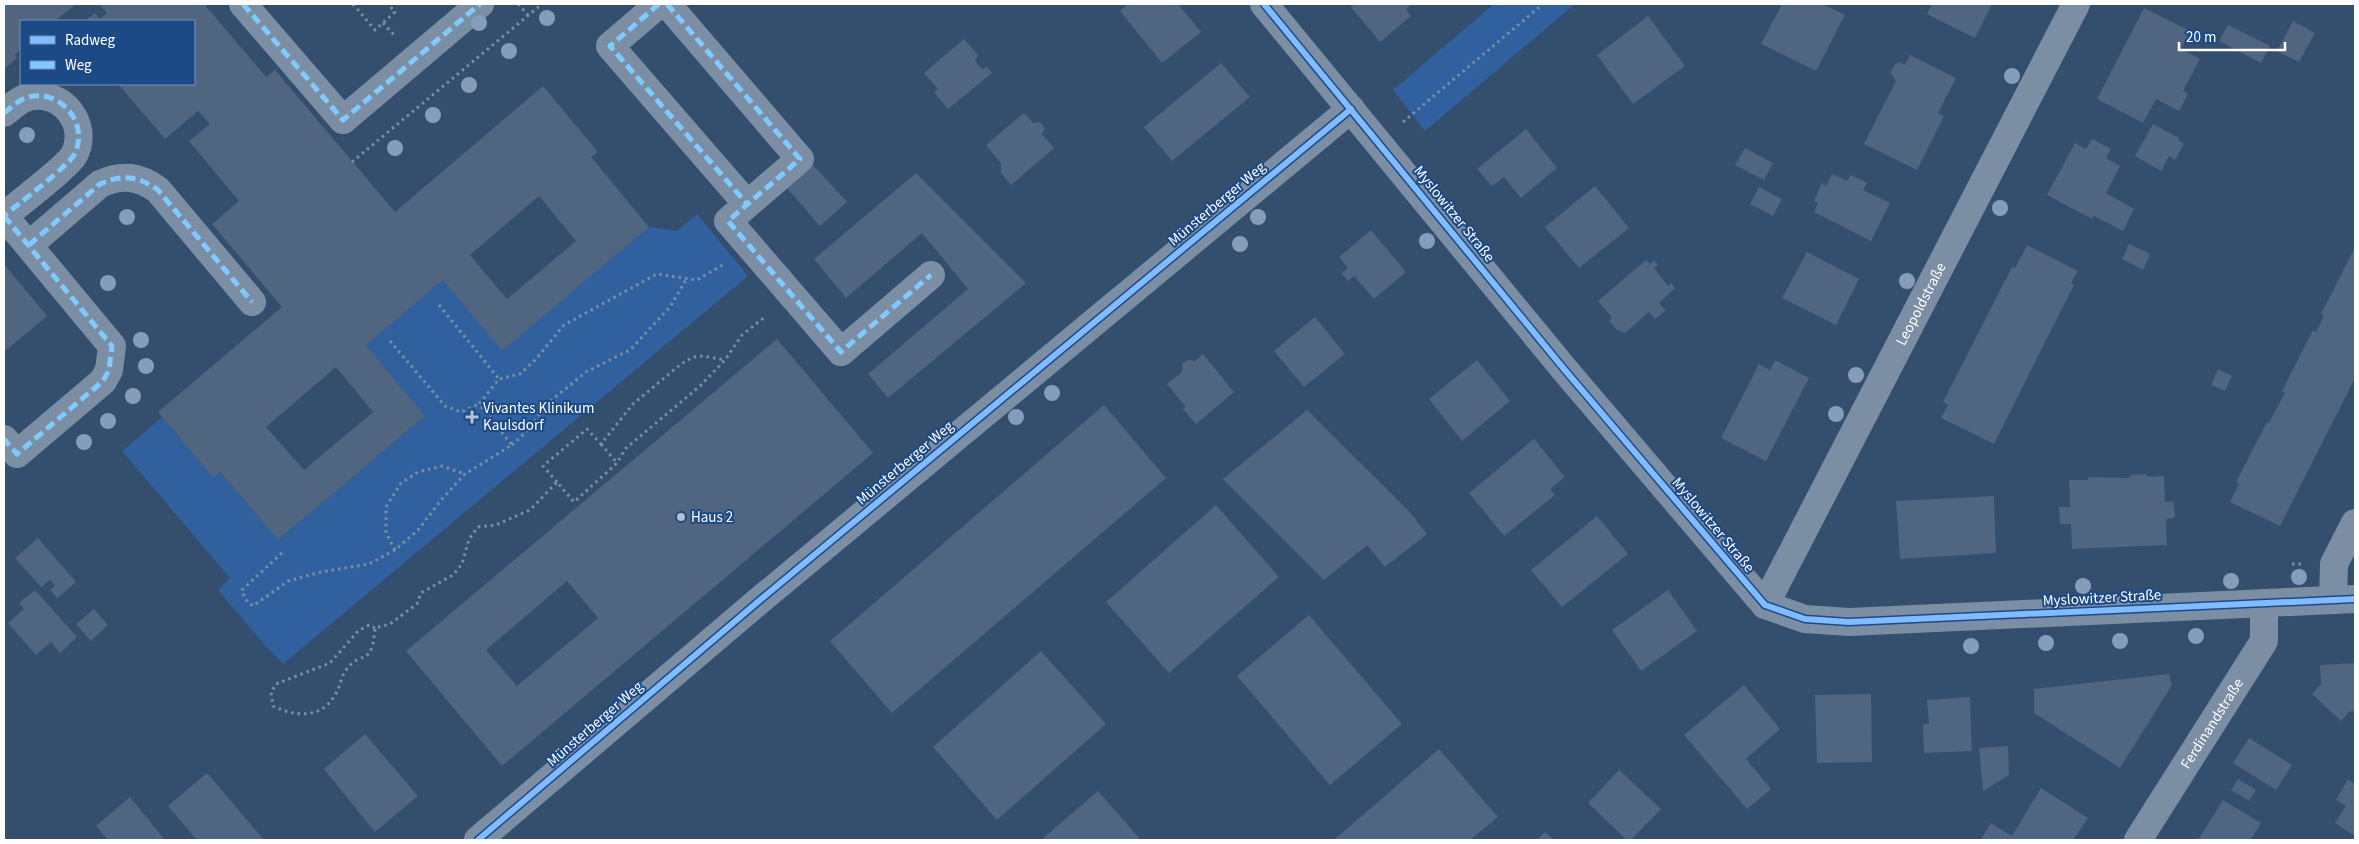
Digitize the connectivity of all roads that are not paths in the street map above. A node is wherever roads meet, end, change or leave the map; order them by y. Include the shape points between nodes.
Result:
1 (243, 4) edge
2 (480, 4) edge
3 (659, 4) edge
4 (667, 4) edge
5 (1264, 4) edge
6 (2076, 4) edge
7 (1351, 109) junction
8 (4, 113) edge
9 (747, 204) junction
10 (29, 245) junction
11 (931, 275) dead end
12 (252, 302) dead end
13 (4, 439) edge
14 (2355, 523) edge
15 (2344, 599) edge
16 (2264, 602) junction
17 (1765, 605) junction
18 (478, 840) edge
19 (2138, 840) edge

1 - 2 street via 343,120
3 - 9 street via 610,46
4 - 9 street via 800,159
5 - 7 street, Myslowitzer Straße
6 - 17 street, Leopoldstraße
7 - 17 street, Myslowitzer Straße
7 - 18 street, Münsterberger Weg via 752,606
8 - 10 street via 21,99 39,95 49,97 68,109 78,131 77,149 72,158 4,216
9 - 11 street via 728,221 841,352
10 - 12 street via 100,184 114,178 140,179 158,190
10 - 13 street via 112,346 110,363 103,381 96,388 17,454
14 - 15 street via 2334,564
15 - 16 street, Myslowitzer Straße
16 - 17 street, Myslowitzer Straße via 1849,622 1806,620
16 - 19 street, Ferdinandstraße via 2264,641

